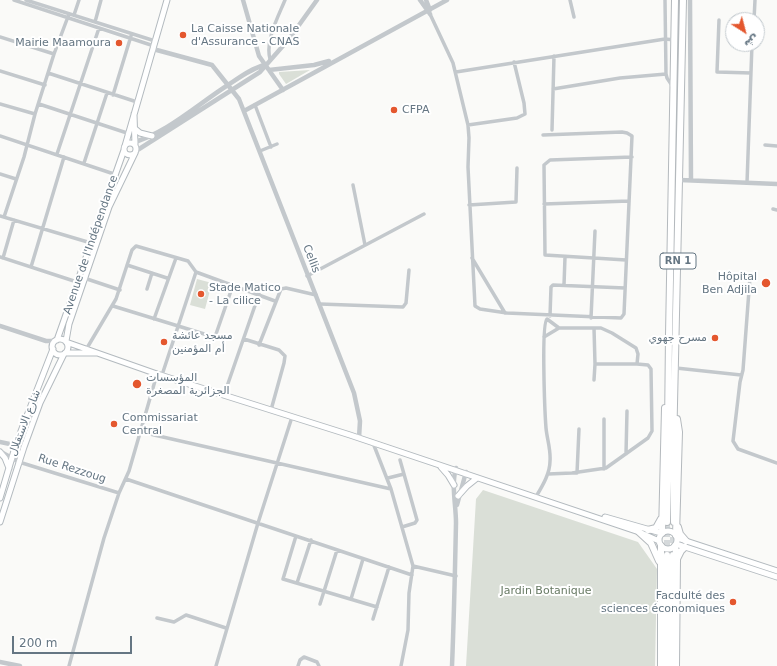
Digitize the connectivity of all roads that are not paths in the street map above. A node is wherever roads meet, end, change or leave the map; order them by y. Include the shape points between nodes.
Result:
1 (14, 0) edge
2 (26, 0) edge
3 (79, 0) edge
4 (101, 0) edge
5 (167, 0) edge
6 (243, 0) edge
7 (285, 0) edge
8 (317, 0) edge
9 (420, 0) edge
10 (426, 0) edge
11 (447, 0) edge
12 (570, 0) edge
13 (665, 0) edge
14 (675, 0) edge
15 (683, 0) edge
16 (690, 0) edge
17 (755, 0) edge
18 (429, 11) junction
19 (754, 12) edge
20 (70, 15) junction
21 (574, 17) dead end
22 (719, 20) dead end
23 (95, 22) junction
24 (94, 27) junction
25 (99, 28) junction
26 (131, 36) junction
27 (0, 37) edge
28 (665, 39) junction
29 (675, 40) junction
30 (154, 45) junction
31 (752, 52) edge
32 (54, 54) junction
33 (554, 56) junction
34 (342, 57) junction
35 (270, 59) junction
36 (514, 62) junction
37 (265, 65) junction
38 (269, 70) junction
39 (0, 71) edge
40 (456, 72) junction
41 (48, 73) junction
42 (751, 73) junction
43 (666, 74) junction
44 (79, 84) junction
45 (45, 85) junction
46 (228, 85) junction
47 (674, 88) junction
48 (232, 89) junction
49 (553, 89) junction
50 (283, 90) junction
51 (107, 93) junction
52 (113, 95) junction
53 (137, 102) junction
54 (0, 104) edge
55 (39, 104) junction
56 (255, 105) junction
57 (134, 109) junction
58 (244, 112) junction
59 (35, 114) junction
60 (71, 114) junction
61 (97, 122) junction
62 (468, 126) junction
63 (134, 128) junction
64 (552, 130) dead end
65 (127, 133) junction
66 (543, 135) dead end
67 (0, 136) edge
68 (152, 136) junction
69 (134, 143) junction
70 (27, 144) junction
71 (276, 144) dead end
72 (764, 145) dead end
73 (777, 146) edge
74 (271, 147) junction
75 (124, 148) junction
76 (260, 151) junction
77 (136, 152) junction
78 (57, 154) junction
79 (64, 157) junction
80 (632, 157) junction
81 (84, 163) junction
82 (517, 168) dead end
83 (0, 174) edge
84 (114, 174) junction
85 (16, 179) junction
86 (680, 180) junction
87 (691, 180) junction
88 (747, 183) junction
89 (777, 184) edge
90 (353, 185) dead end
91 (630, 201) junction
92 (544, 204) junction
93 (469, 205) junction
94 (424, 214) dead end
95 (2, 216) edge
96 (14, 220) junction
97 (43, 228) junction
98 (595, 231) dead end
99 (91, 243) junction
100 (365, 245) junction
101 (2, 257) edge
102 (472, 257) junction
103 (565, 257) junction
104 (176, 258) junction
105 (593, 258) junction
106 (626, 260) junction
107 (127, 265) junction
108 (31, 267) junction
109 (409, 270) dead end
110 (196, 272) junction
111 (152, 273) junction
112 (307, 276) junction
113 (750, 277) dead end
114 (84, 278) junction
115 (167, 278) junction
116 (77, 282) junction
117 (233, 285) junction
118 (564, 285) junction
119 (592, 286) junction
120 (625, 288) junction
121 (147, 289) dead end
122 (120, 290) junction
123 (260, 294) junction
124 (316, 295) junction
125 (275, 301) junction
126 (320, 304) junction
127 (113, 306) junction
128 (505, 313) junction
129 (550, 316) junction
130 (591, 318) junction
131 (154, 319) junction
132 (178, 325) junction
133 (0, 326) edge
134 (559, 328) junction
135 (594, 328) junction
136 (544, 337) junction
137 (244, 339) junction
138 (56, 340) junction
139 (46, 341) junction
140 (66, 342) junction
141 (260, 345) junction
142 (53, 348) junction
143 (87, 348) junction
144 (64, 353) junction
145 (99, 353) junction
146 (595, 364) junction
147 (637, 364) junction
148 (676, 368) junction
149 (160, 374) junction
150 (741, 375) junction
151 (594, 380) dead end
152 (668, 392) junction
153 (224, 395) junction
154 (271, 410) junction
155 (627, 411) dead end
156 (292, 417) junction
157 (604, 419) dead end
158 (578, 429) dead end
159 (141, 432) junction
160 (359, 438) junction
161 (0, 442) edge
162 (373, 443) junction
163 (16, 444) junction
164 (24, 447) junction
165 (0, 451) edge
166 (399, 451) junction
167 (626, 454) junction
168 (12, 459) junction
169 (400, 460) dead end
170 (19, 462) junction
171 (277, 463) junction
172 (777, 463) edge
173 (438, 465) junction
174 (10, 468) junction
175 (455, 469) junction
176 (604, 469) junction
177 (466, 473) junction
178 (578, 473) junction
179 (404, 474) junction
180 (548, 474) junction
181 (388, 478) junction
182 (477, 478) junction
183 (126, 479) junction
184 (454, 485) junction
185 (391, 489) junction
186 (119, 493) junction
187 (537, 495) junction
188 (1, 496) edge
189 (8, 496) junction
190 (458, 496) junction
191 (456, 511) junction
192 (661, 517) junction
193 (0, 521) edge
194 (258, 523) junction
195 (673, 523) junction
196 (402, 527) junction
197 (648, 530) junction
198 (639, 532) junction
199 (662, 533) junction
200 (296, 536) junction
201 (311, 540) junction
202 (676, 541) junction
203 (660, 543) junction
204 (686, 544) junction
205 (336, 550) junction
206 (672, 556) junction
207 (363, 558) junction
208 (413, 566) junction
209 (389, 567) junction
210 (661, 569) junction
211 (777, 571) edge
212 (412, 575) junction
213 (456, 576) junction
214 (777, 577) edge
215 (297, 583) junction
216 (324, 591) junction
217 (351, 599) junction
218 (320, 604) dead end
219 (377, 607) junction
220 (157, 618) dead end
221 (373, 619) dead end
222 (226, 628) junction
223 (0, 662) edge
224 (401, 665) edge
225 (20, 666) edge
226 (68, 666) edge
227 (216, 666) edge
228 (298, 666) edge
229 (319, 666) edge
230 (452, 666) edge
231 (661, 666) edge
232 (664, 666) edge
233 (670, 666) edge
234 (676, 666) edge

1 - 20 street
2 - 20 street
3 - 20 street
4 - 23 street
5 - 30 main road, Avenue de l'Indépendance
6 - 37 street via 259,56
7 - 35 street via 273,30
8 - 35 street via 289,39
9 - 18 street
10 - 18 street
11 - 18 street
12 - 21 street
13 - 28 street
14 - 29 highway, RN 1
15 - 86 highway, RN 1
16 - 87 street
17 - 19 street
18 - 34 street
18 - 40 street
20 - 23 street
20 - 24 street
20 - 32 street
22 - 42 street via 717,72
23 - 24 street
23 - 26 street
24 - 25 street
25 - 26 street
25 - 44 street
26 - 30 street
26 - 52 street
27 - 32 street
28 - 29 street
28 - 33 street
28 - 43 street
29 - 47 highway, RN 1
30 - 46 street, Cellis via 212,65
30 - 53 main road, Avenue de l'Indépendance
31 - 42 street
32 - 41 street
33 - 36 street
33 - 49 street
34 - 38 street via 314,65
34 - 50 street
35 - 37 street
36 - 40 street
36 - 62 street via 525,114 516,118
37 - 38 street
37 - 46 street
37 - 48 street via 260,72
38 - 50 street
39 - 45 street
40 - 62 street
41 - 44 street
41 - 45 street
42 - 88 street
43 - 47 street
43 - 49 street via 620,78
44 - 51 street
44 - 60 street
45 - 55 street
46 - 48 street, Cellis
46 - 68 street
47 - 152 highway, RN 1
48 - 58 street, Cellis
48 - 77 street
49 - 64 street
50 - 56 street
51 - 52 street
51 - 61 street
52 - 53 street
53 - 57 main road, Avenue de l'Indépendance
54 - 59 street
55 - 59 street
55 - 60 street
56 - 58 street
56 - 74 street
57 - 63 main road, Avenue de l'Indépendance
57 - 65 main road, Avenue de l'Indépendance
58 - 76 street, Cellis
59 - 70 street
60 - 61 street
60 - 78 street
61 - 65 street
61 - 81 street
62 - 93 street
63 - 68 main road via 144,135
63 - 69 main road, Avenue de l'Indépendance
65 - 75 main road, Avenue de l'Indépendance
66 - 80 street via 627,133 632,139
67 - 70 street
68 - 69 street
69 - 75 main road
69 - 77 main road, Avenue de l'Indépendance
70 - 78 street
70 - 85 street
71 - 74 street
72 - 73 street
74 - 76 street
75 - 77 main road via 129,155
75 - 84 main road, Avenue de l'Indépendance
76 - 112 street, Cellis
77 - 114 main road, Avenue de l'Indépendance via 109,207
78 - 79 street
79 - 81 street
79 - 97 street
80 - 91 street
80 - 92 street via 547,161 544,165
81 - 84 street
82 - 93 street via 516,202
83 - 85 street
84 - 99 main road, Avenue de l'Indépendance
85 - 95 street
86 - 87 street
86 - 148 highway, RN 1
87 - 88 street
88 - 89 street
90 - 100 street
91 - 92 street
91 - 106 street
92 - 103 street via 545,255
93 - 102 street
94 - 100 street
95 - 96 street
96 - 97 street
96 - 101 street
97 - 99 street
97 - 108 street
98 - 105 street
99 - 116 main road, Avenue de l'Indépendance
100 - 112 street
101 - 108 street
102 - 128 street
102 - 128 street via 475,306
103 - 105 street
103 - 118 street
104 - 107 street via 136,246
104 - 110 street via 190,263
104 - 115 street
105 - 106 street
105 - 119 street
106 - 120 street
107 - 111 street
107 - 122 street
108 - 116 street
109 - 126 street via 406,303 403,307
110 - 117 street
110 - 132 street
111 - 115 street
111 - 121 street
112 - 124 street, Cellis
113 - 150 street
114 - 122 street
114 - 140 main road, Avenue de l'Indépendance
115 - 131 street
116 - 138 main road, Avenue de l'Indépendance
117 - 123 street
117 - 132 street via 215,336
118 - 119 street
118 - 129 street via 551,287
119 - 120 street
119 - 130 street
120 - 130 street via 623,317
122 - 127 street
123 - 125 street
123 - 137 street
124 - 125 street via 282,288
124 - 126 street, Cellis
125 - 141 street
126 - 160 street, Cellis via 354,393 360,421
127 - 131 street
127 - 143 street
128 - 129 street
129 - 130 street
131 - 132 street
132 - 149 street
133 - 139 street
134 - 135 street
134 - 136 street
134 - 136 street via 546,319
135 - 146 street
135 - 147 street via 612,333 636,348
136 - 180 street via 546,428 550,461
137 - 141 street
137 - 153 street
138 - 139 street
138 - 140 main road
138 - 142 main road
139 - 142 street
140 - 143 main road
140 - 144 main road via 68,346
141 - 154 street via 279,350 285,356
142 - 144 main road via 57,354
142 - 163 main road, شارع الاستقلال
143 - 145 main road
144 - 145 main road
144 - 164 main road via 40,404
145 - 149 main road
146 - 147 street
146 - 151 street
147 - 167 street via 648,365 651,369 652,431 648,438
148 - 150 street
148 - 195 highway, RN 1
149 - 153 main road
149 - 159 street
150 - 172 street via 732,437 734,444 741,450
152 - 192 highway via 664,418
152 - 195 highway, RN 1
153 - 154 main road
154 - 156 main road
155 - 167 street
156 - 160 main road
156 - 171 street
157 - 176 street
158 - 178 street
159 - 171 street
159 - 183 street
160 - 162 main road
161 - 163 street
162 - 166 main road
162 - 181 street
163 - 164 street
163 - 168 main road, شارع الاستقلال
164 - 170 main road
165 - 168 street
165 - 174 main road
166 - 173 main road via 404,455
166 - 175 main road
167 - 176 street
168 - 170 street
168 - 174 main road, شارع الاستقلال
169 - 179 street
170 - 186 street, Rue Rezzoug
170 - 189 main road
171 - 185 street
171 - 194 street
173 - 175 main road
173 - 184 main road
174 - 188 main road, شارع الاستقلال
175 - 177 main road
175 - 184 street
176 - 178 street
177 - 182 main road
177 - 187 main road
177 - 190 street
178 - 180 street
179 - 181 street
179 - 196 street via 417,520
180 - 187 street
181 - 185 street
182 - 190 main road
182 - 198 main road
183 - 186 street
183 - 194 street
184 - 191 street
185 - 196 street
186 - 226 street
187 - 197 main road
188 - 189 main road
189 - 193 main road
190 - 191 street
191 - 213 street
192 - 197 highway via 656,528
192 - 199 highway
194 - 200 street
194 - 222 street
195 - 202 highway
195 - 204 highway
196 - 208 street
197 - 199 main road
198 - 203 main road
198 - 210 highway via 655,550
199 - 202 main road via 670,530
199 - 203 main road
200 - 201 street
200 - 215 street via 283,579
201 - 205 street
201 - 215 street
202 - 203 main road via 668,549
202 - 204 main road
202 - 206 highway
203 - 210 highway
204 - 206 highway via 681,551
204 - 211 main road
204 - 214 main road
205 - 207 street
205 - 216 street
206 - 232 highway
206 - 233 highway
206 - 234 highway
207 - 209 street
207 - 217 street
208 - 212 street
208 - 213 street
209 - 212 street
209 - 219 street
210 - 231 highway
212 - 224 street via 408,630
213 - 230 street
215 - 216 street
216 - 217 street
216 - 218 street
217 - 219 street
219 - 221 street
220 - 222 street via 174,622 186,615
222 - 227 street
223 - 225 street
228 - 229 street via 304,657 317,662

